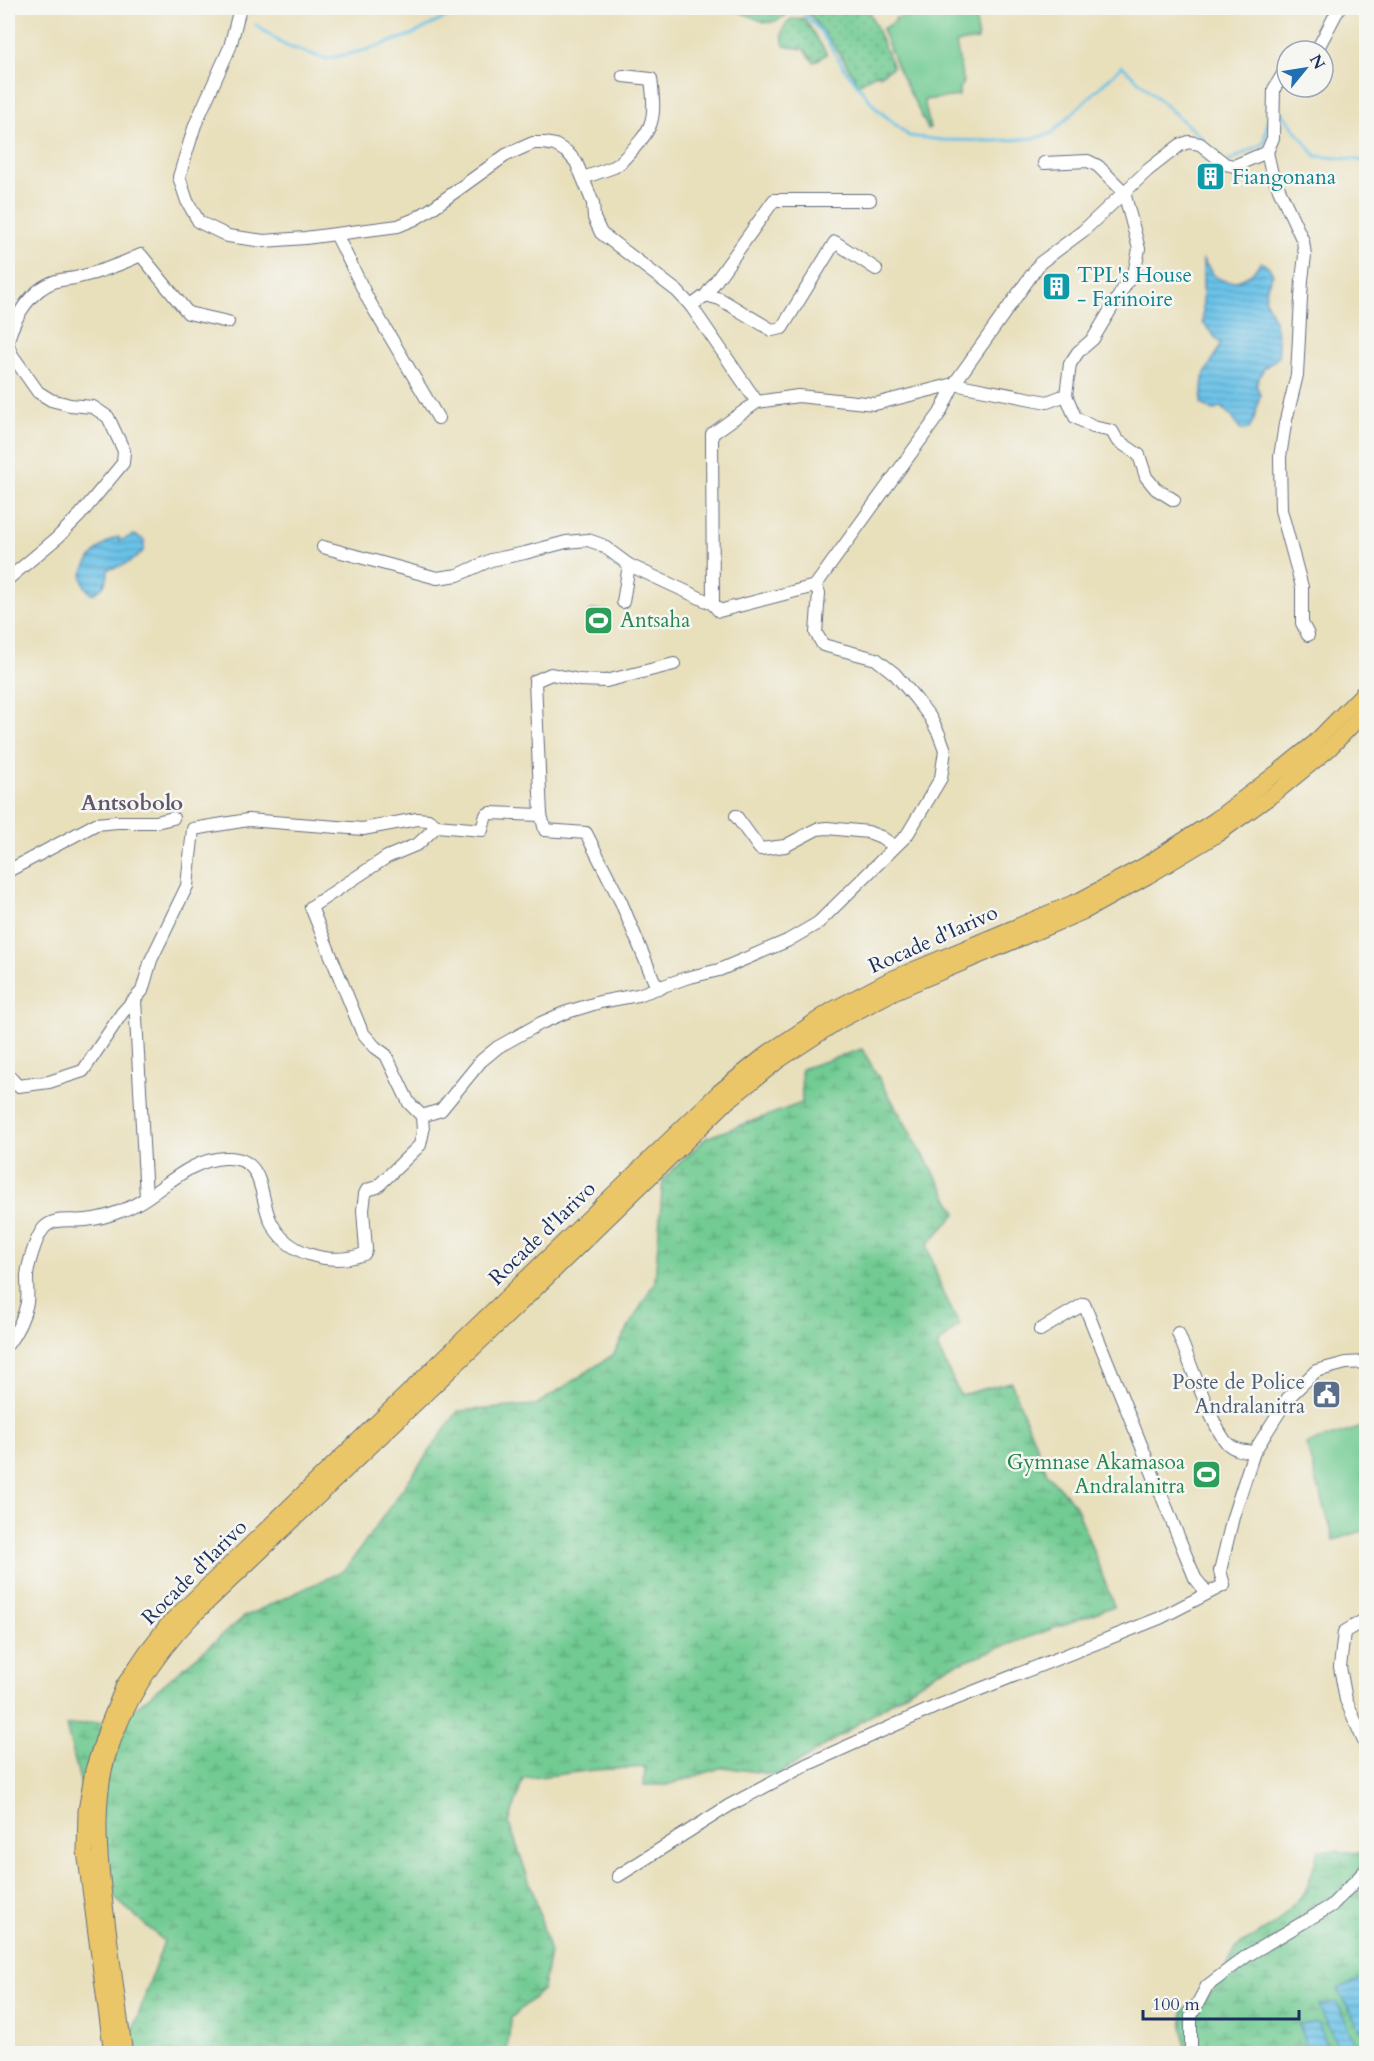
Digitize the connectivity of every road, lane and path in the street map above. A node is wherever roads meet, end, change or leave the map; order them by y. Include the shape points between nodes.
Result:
1 (240, 8) edge
2 (1339, 8) edge
3 (1323, 39) edge
4 (623, 76) dead end
5 (1275, 87) edge
6 (1267, 152) junction
7 (1044, 163) dead end
8 (583, 178) junction
9 (1124, 192) junction
10 (870, 200) dead end
11 (336, 234) junction
12 (876, 269) dead end
13 (706, 295) junction
14 (692, 306) junction
15 (228, 322) dead end
16 (8, 340) edge
17 (8, 345) edge
18 (954, 384) junction
19 (1066, 395) junction
20 (757, 402) junction
21 (438, 418) dead end
22 (1174, 500) dead end
23 (322, 547) dead end
24 (629, 566) junction
25 (8, 579) edge
26 (815, 586) junction
27 (623, 602) dead end
28 (713, 604) junction
29 (1308, 635) dead end
30 (674, 664) dead end
31 (1366, 690) edge
32 (1366, 711) edge
33 (541, 814) junction
34 (736, 816) dead end
35 (173, 818) dead end
36 (437, 826) junction
37 (894, 846) junction
38 (8, 871) edge
39 (662, 988) junction
40 (135, 1000) junction
41 (8, 1075) edge
42 (422, 1116) junction
43 (146, 1197) junction
44 (1040, 1330) dead end
45 (1178, 1333) dead end
46 (8, 1344) edge
47 (1366, 1362) edge
48 (1254, 1452) junction
49 (1207, 1593) junction
50 (1366, 1619) edge
51 (1366, 1746) edge
52 (1366, 1870) edge
53 (618, 1876) dead end
54 (112, 2054) edge
55 (125, 2054) edge
56 (1191, 2054) edge

1 - 11 street via 230,47 195,125 179,177 187,201 199,222 228,236 264,241
2 - 3 street
4 - 8 street via 651,79 652,124 620,163
5 - 6 street via 1273,138
6 - 9 street via 1234,166 1189,141
6 - 29 street via 1305,255 1297,375 1280,457 1281,510 1302,588 1302,623
7 - 9 street via 1088,161
8 - 11 street via 567,152 555,145 533,143 506,155 415,219 398,226
8 - 14 street via 601,233
9 - 18 street via 1083,231 1040,263
9 - 19 street via 1139,249 1136,269 1093,339 1070,364
10 - 13 street via 774,200
11 - 21 street via 369,301
12 - 13 street via 835,242 782,328 772,330 720,299
13 - 14 street
14 - 20 street
15 - 16 street via 188,313 141,255 113,267 55,281 39,290 27,301
17 - 25 street via 38,392 51,400 93,407 108,417 124,451 123,463 80,515
18 - 19 street via 1047,402
18 - 20 street via 875,404 798,396
18 - 26 street via 940,413
19 - 22 street via 1075,417 1093,427 1112,430 1117,440 1139,455 1146,477 1156,489
20 - 28 street via 712,434
23 - 24 street via 437,578 458,575 491,560 588,540 602,545
24 - 27 street
24 - 28 street
26 - 28 street via 719,611
26 - 37 street via 819,592 816,633 824,645 876,659 895,674 930,717 945,750 936,788 908,835
30 - 33 street via 606,681 551,674 535,681
31 - 54 main road, Rocade d'Iarivo via 1279,771 1215,820 1145,865 1080,900 889,980 832,1010 769,1052 719,1092 169,1623 124,1685 93,1770 86,1811 85,1851
32 - 55 main road, Rocade d'Iarivo via 1328,750 1278,791 1218,834 1148,876 1085,911 896,991 839,1021 778,1061 727,1102 169,1641 146,1672 121,1720 107,1757 101,1794 99,1856
33 - 36 street via 486,814 482,830
33 - 39 street via 544,830 586,833 654,981
34 - 37 street via 760,849 785,846 817,829 827,828 868,832
35 - 38 street via 96,824
36 - 40 street via 417,819 363,829 248,820 193,830 187,886
36 - 42 street via 418,844 387,857 311,907 362,1032 386,1056 409,1103
37 - 39 street via 818,923 719,970
39 - 42 street via 600,1002 541,1023 498,1047 441,1110
40 - 41 street via 82,1071 49,1082 18,1086
40 - 43 street
42 - 43 street via 420,1145 365,1194 366,1250 360,1256 314,1257 285,1240 268,1217 258,1177 243,1160 201,1162
43 - 46 street via 122,1211 87,1220 51,1222 44,1228 30,1262 25,1311
44 - 49 street via 1084,1304 1195,1578
45 - 48 street via 1228,1444 1240,1451
47 - 48 street via 1316,1371 1288,1398
48 - 49 street via 1220,1571 1224,1585
49 - 53 street via 1160,1618 935,1707 806,1765 730,1805
50 - 51 street via 1344,1632 1340,1667 1346,1700
52 - 56 street via 1331,1906 1248,1955 1207,1986 1191,2016

